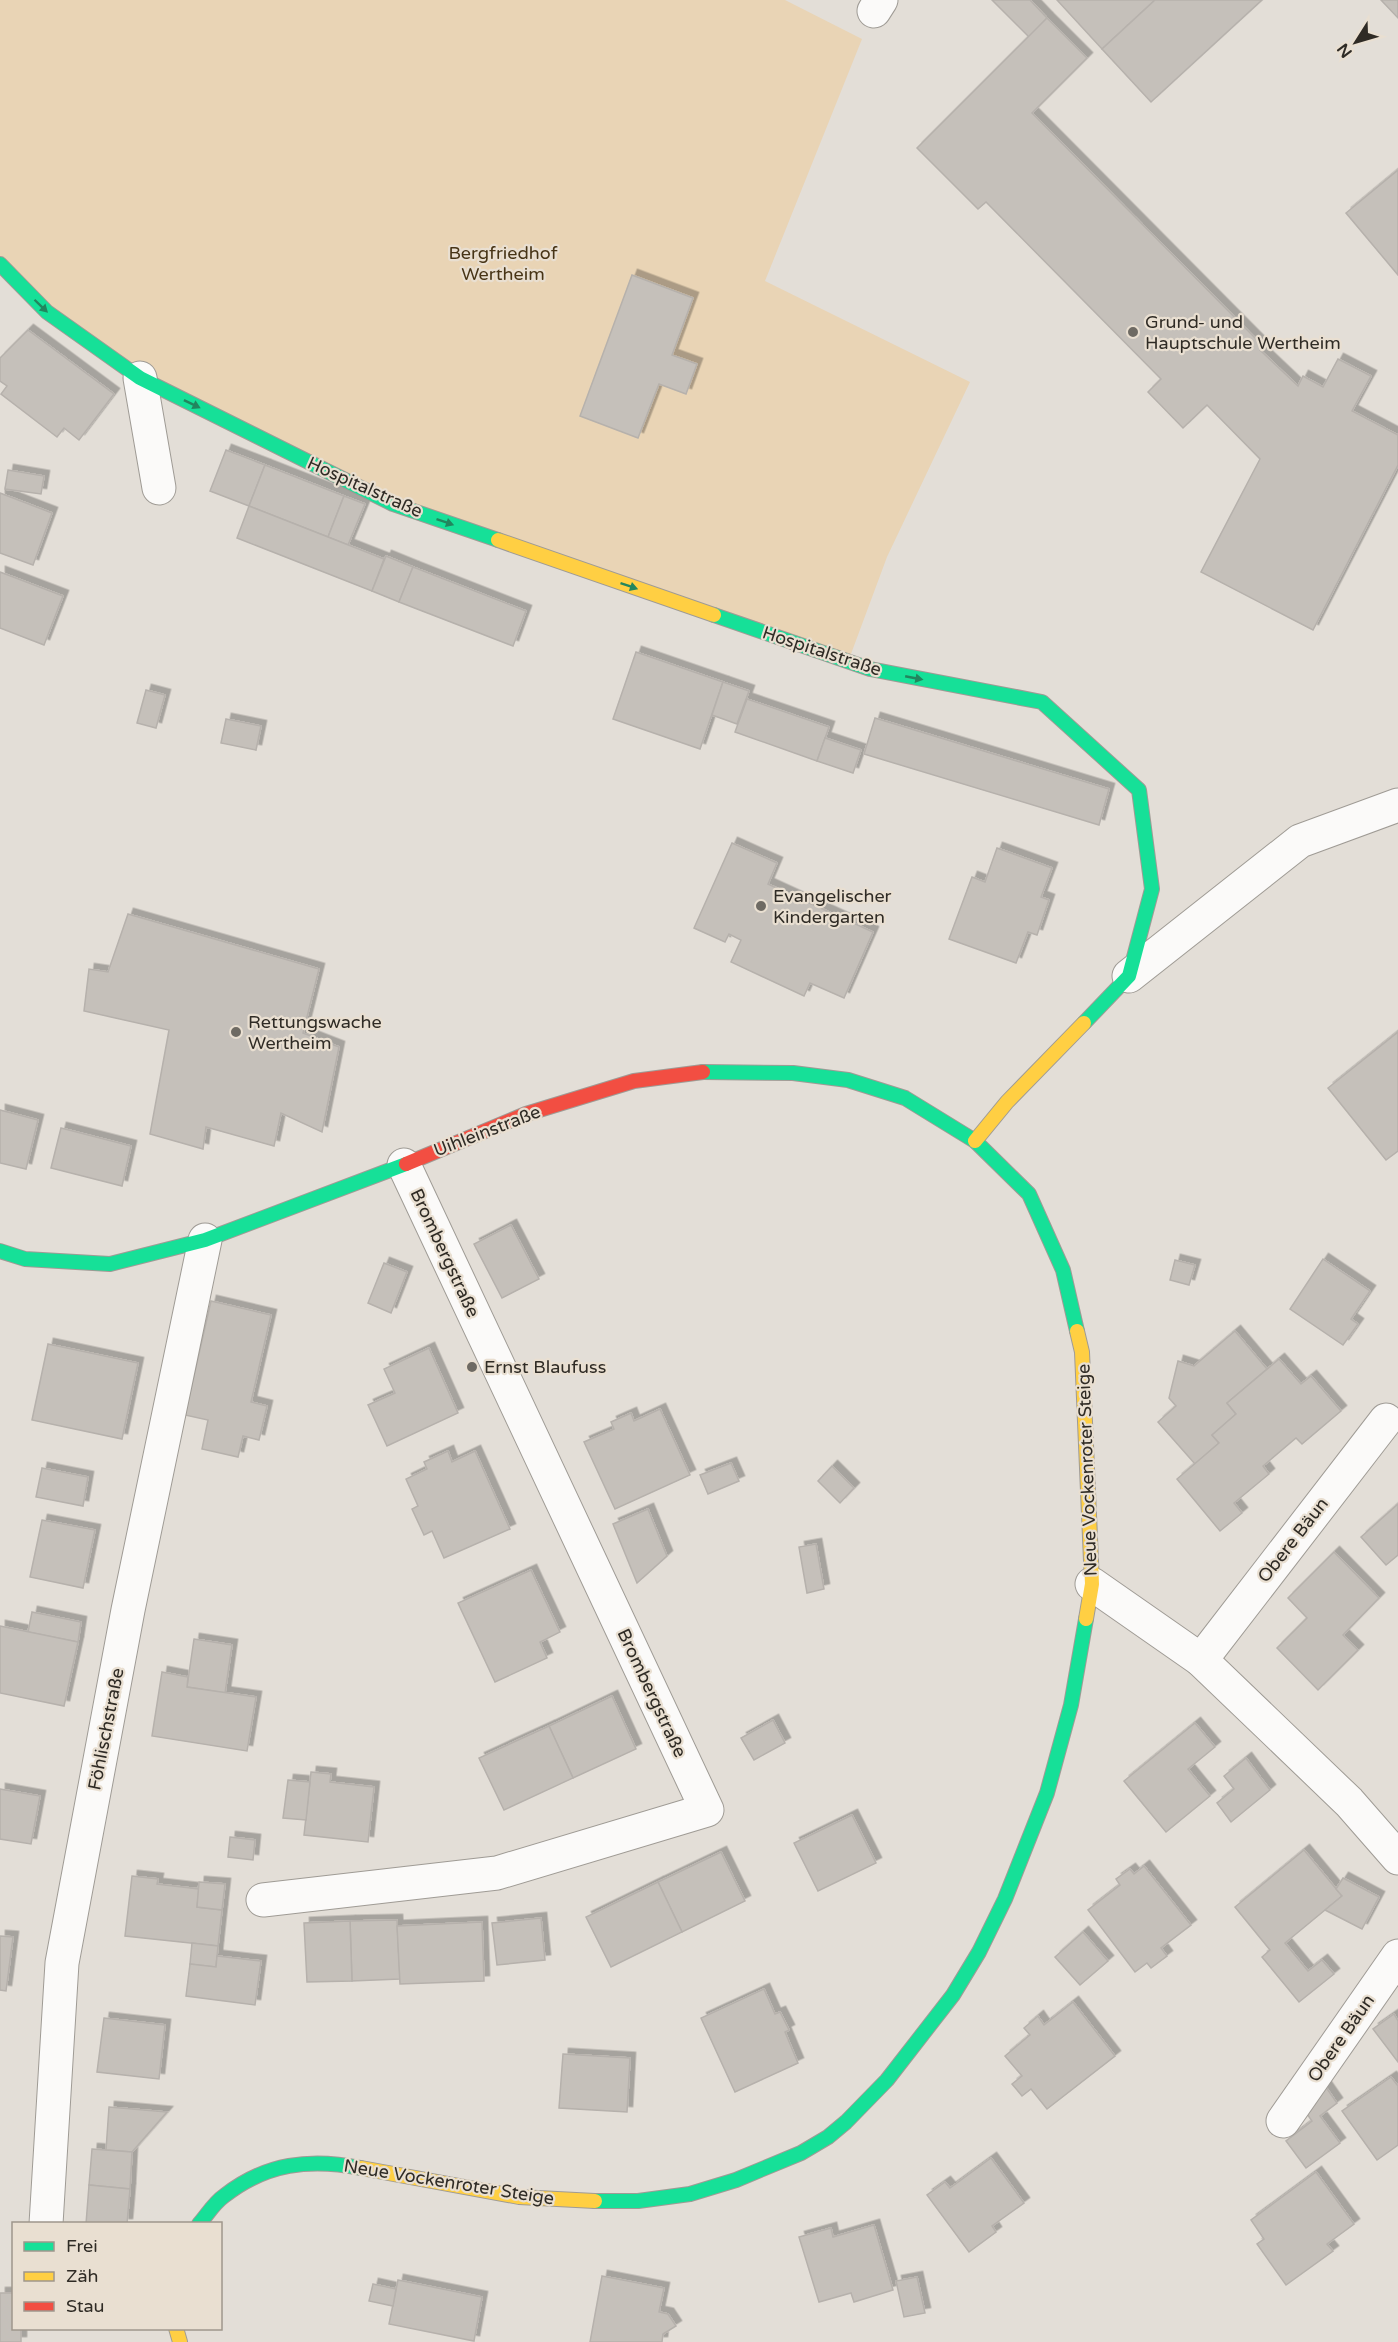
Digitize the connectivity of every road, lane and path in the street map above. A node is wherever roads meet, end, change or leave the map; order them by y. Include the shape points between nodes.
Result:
1 (0, 264) edge
2 (140, 378) junction
3 (159, 488) dead end
4 (1398, 805) edge
5 (1129, 976) junction
6 (975, 1141) junction
7 (404, 1165) junction
8 (206, 1240) junction
9 (0, 1251) edge
10 (1386, 1420) dead end
11 (1092, 1584) junction
12 (1201, 1660) junction
13 (1398, 1858) edge
14 (263, 1900) dead end
15 (1398, 1956) edge
16 (1284, 2121) dead end
17 (46, 2222) edge
18 (200, 2222) edge

1 -> 2 main road, Hospitalstraße via 47,312
2 - 3 street
2 -> 5 main road, Hospitalstraße via 393,504 870,669 1042,702 1139,790 1152,889
4 - 5 street via 1300,841
5 - 6 main road, Hospitalstraße via 1006,1102
6 - 7 main road, Uihleinstraße via 905,1098 848,1080 793,1073 700,1072 634,1081 526,1114
6 - 11 main road, Neue Vockenroter Steige via 1029,1194 1063,1270 1082,1352
7 - 8 main road, Uihleinstraße
7 - 14 street, Brombergstraße via 707,1810 496,1873
8 - 9 main road, Uihleinstraße via 110,1264 25,1259
8 - 17 street, Föhlischstraße via 128,1610 62,1963
10 - 12 street, Obere Bäun
11 - 12 street
11 - 18 main road, Neue Vockenroter Steige via 1071,1705 1047,1793 1005,1899 953,1995 888,2080 828,2137 801,2153 736,2180 690,2194 638,2201 519,2197 331,2162 282,2166 251,2178 222,2196
12 - 13 street via 1349,1802
15 - 16 street, Obere Bäun

